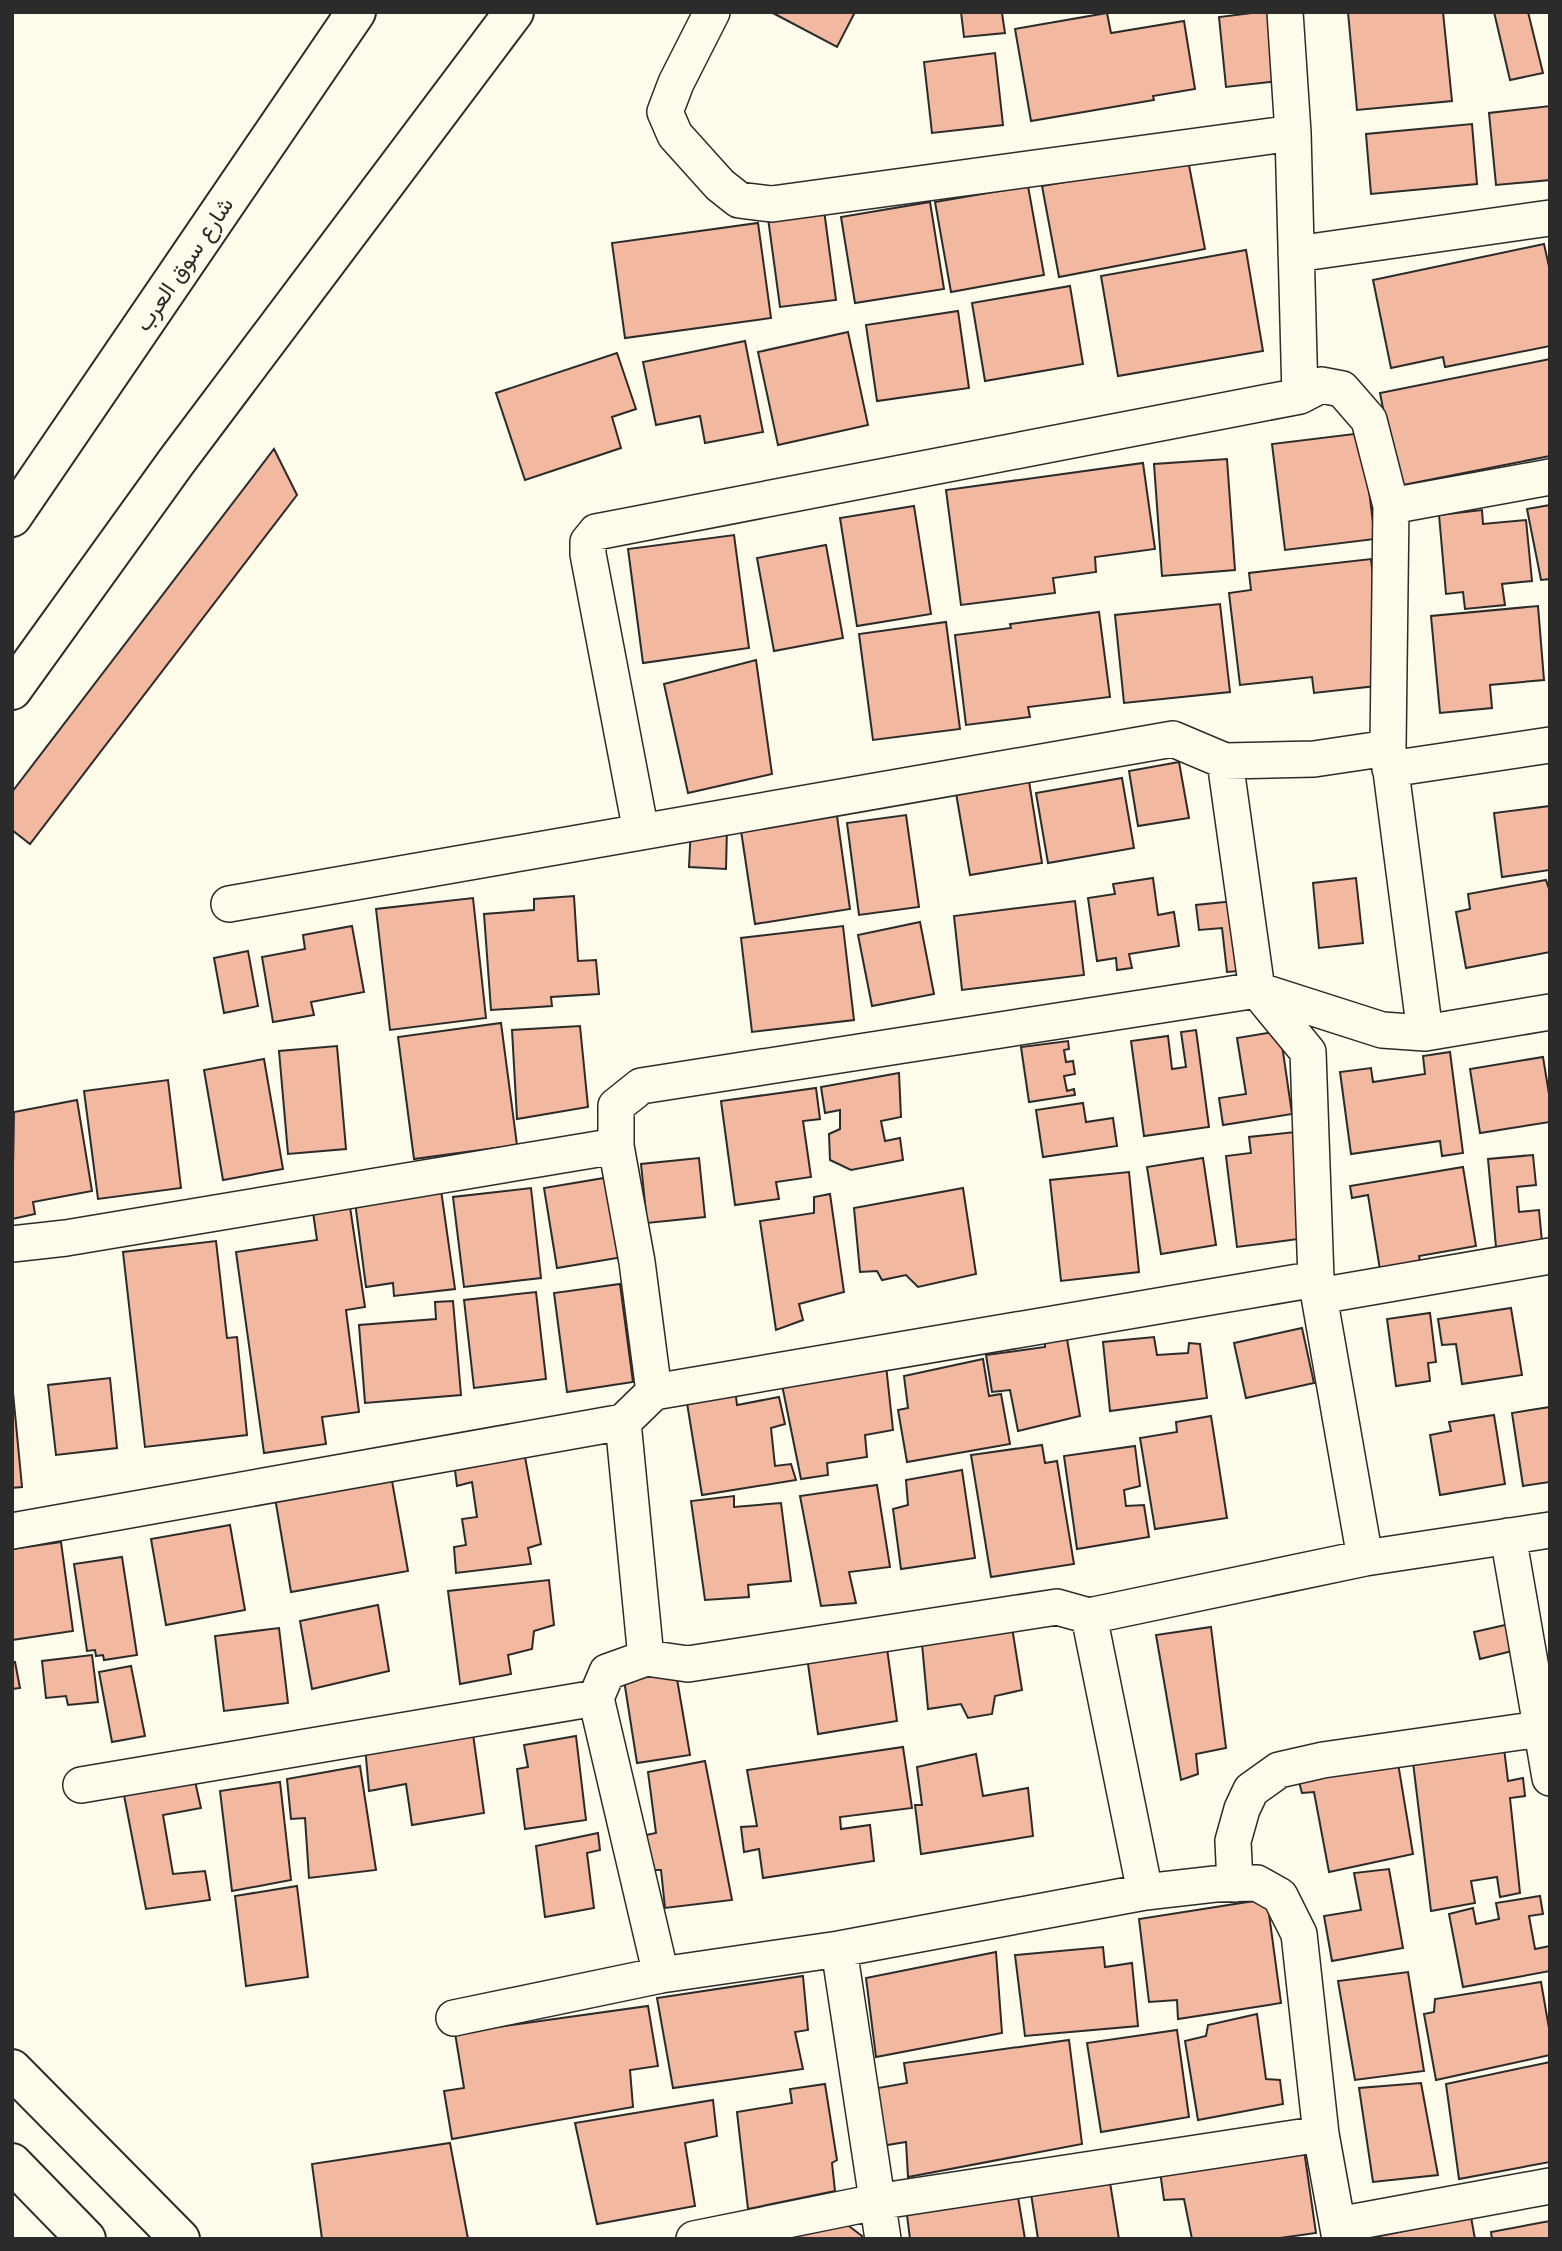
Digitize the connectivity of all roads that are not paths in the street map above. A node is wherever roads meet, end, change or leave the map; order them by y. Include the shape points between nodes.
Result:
1 (356, 12) edge
2 (514, 12) edge
3 (712, 12) edge
4 (1285, 12) edge
5 (1293, 133) junction
6 (1550, 218) edge
7 (1296, 254) junction
8 (1300, 396) junction
9 (1550, 477) edge
10 (1391, 506) junction
11 (12, 517) edge
12 (12, 690) edge
13 (1550, 745) edge
14 (1389, 759) junction
15 (1224, 761) junction
16 (641, 832) junction
17 (229, 904) dead end
18 (1257, 990) junction
19 (1550, 1012) edge
20 (1424, 1033) junction
21 (617, 1146) junction
22 (12, 1244) edge
23 (1550, 1255) edge
24 (1318, 1288) junction
25 (654, 1392) junction
26 (623, 1422) junction
27 (1550, 1530) edge
28 (12, 1531) edge
29 (1508, 1536) junction
30 (1365, 1558) junction
31 (1089, 1616) junction
32 (646, 1658) junction
33 (596, 1698) junction
34 (1540, 1729) junction
35 (1550, 1778) edge
36 (81, 1785) dead end
37 (1236, 1884) junction
38 (1145, 1892) junction
39 (839, 1949) junction
40 (661, 1975) junction
41 (454, 2018) dead end
42 (12, 2069) edge
43 (1321, 2134) junction
44 (12, 2163) edge
45 (1550, 2186) edge
46 (876, 2202) junction
47 (1339, 2232) edge
48 (86, 2239) edge
49 (180, 2239) edge
50 (694, 2239) edge
51 (883, 2239) edge

1 - 11 main road, شارع سوق العرب
2 - 12 main road via 176,462
3 - 5 street via 665,112 674,135 739,200 772,204
4 - 5 street
5 - 7 street
6 - 7 street
7 - 8 street
8 - 10 street via 1321,385 1342,389 1369,421
8 - 16 street via 596,532 588,542 588,554
9 - 10 street
10 - 14 street
13 - 14 street
14 - 15 street
14 - 20 street
15 - 16 street via 1173,739
15 - 18 street
16 - 17 street
18 - 20 street via 1382,1030
18 - 21 street via 641,1086 617,1106
18 - 24 street via 1308,1052
19 - 20 street
21 - 22 street
21 - 25 street
23 - 24 street
24 - 25 street
24 - 30 street
25 - 26 street
26 - 28 street
26 - 32 street
27 - 29 street
29 - 30 street
29 - 34 street
30 - 31 street
31 - 32 street via 1057,1607 688,1664
31 - 38 street
32 - 33 street via 607,1672
33 - 36 street
33 - 40 street
34 - 35 street
34 - 37 street via 1279,1770 1251,1790 1242,1809 1233,1841
37 - 38 street
37 - 43 street via 1257,1883 1280,1896 1299,1934
38 - 39 street
39 - 40 street
39 - 46 street
40 - 41 street
42 - 49 main road
43 - 46 street
43 - 47 street
44 - 48 main road
45 - 47 street
46 - 50 street
46 - 51 street

